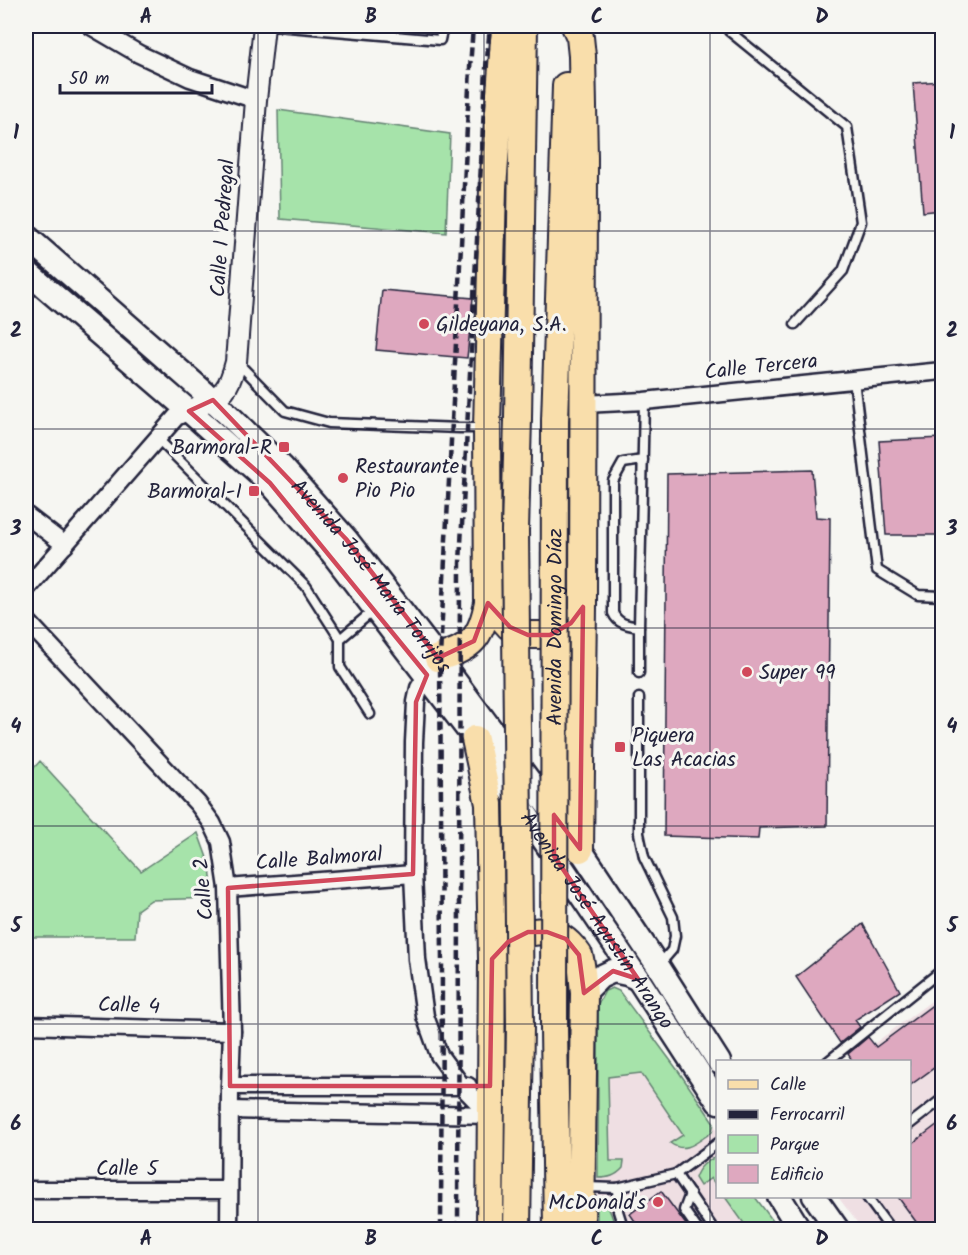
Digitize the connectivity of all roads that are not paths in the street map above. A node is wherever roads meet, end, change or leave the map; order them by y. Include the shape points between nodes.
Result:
1 (91, 26) edge
2 (264, 26) edge
3 (277, 26) edge
4 (443, 26) edge
5 (505, 26) edge
6 (524, 26) edge
7 (568, 26) edge
8 (575, 26) edge
9 (726, 26) edge
10 (256, 100) junction
11 (26, 236) edge
12 (26, 271) edge
13 (795, 324) dead end
14 (237, 362) junction
15 (942, 371) edge
16 (854, 380) junction
17 (213, 399) junction
18 (644, 401) junction
19 (584, 404) junction
20 (189, 411) junction
21 (487, 428) junction
22 (157, 438) junction
23 (643, 460) junction
24 (26, 515) edge
25 (65, 545) junction
26 (26, 589) edge
27 (942, 596) edge
28 (383, 603) junction
29 (488, 603) junction
30 (583, 607) junction
31 (26, 620) edge
32 (639, 627) junction
33 (340, 639) junction
34 (432, 667) junction
35 (639, 673) dead end
36 (639, 698) dead end
37 (370, 714) dead end
38 (475, 739) junction
39 (580, 849) junction
40 (413, 874) junction
41 (228, 888) junction
42 (492, 959) junction
43 (658, 966) junction
44 (942, 970) edge
45 (639, 979) junction
46 (584, 993) junction
47 (26, 1025) edge
48 (232, 1030) junction
49 (718, 1060) edge
50 (830, 1060) edge
51 (461, 1085) junction
52 (230, 1086) junction
53 (490, 1086) junction
54 (942, 1099) edge
55 (716, 1100) edge
56 (230, 1110) junction
57 (490, 1115) junction
58 (911, 1122) edge
59 (716, 1144) edge
60 (676, 1174) junction
61 (581, 1187) junction
62 (617, 1188) junction
63 (26, 1190) edge
64 (229, 1190) junction
65 (690, 1194) junction
66 (780, 1198) edge
67 (815, 1198) edge
68 (868, 1198) edge
69 (230, 1230) edge
70 (490, 1230) edge
71 (517, 1230) edge
72 (557, 1230) edge
73 (581, 1230) edge
74 (624, 1230) edge
75 (698, 1230) edge
76 (714, 1230) edge
77 (800, 1230) edge
78 (838, 1230) edge
79 (891, 1230) edge

1 - 10 street via 190,78
2 - 10 street, Calle 1 Pedregal
3 - 4 lane via 440,40
5 - 21 main road via 493,188
6 - 71 main road, Avenida Domingo Díaz, bridge via 515,531 520,1026
7 - 72 main road, Avenida Domingo Díaz, bridge via 555,421
8 - 19 main road via 582,56
9 - 13 lane via 847,127 861,222 843,271
10 - 14 street, Calle 1 Pedregal
11 - 17 main road, Avenida José María Torrijos
12 - 20 main road, Avenida José María Torrijos
14 - 17 street, Calle 1 Pedregal via 225,390
14 - 21 lane via 285,411 329,423
15 - 16 street, Calle Tercera
16 - 18 street, Calle Tercera
16 - 27 lane via 877,570 918,595
17 - 20 street, Calle 1 Pedregal
17 - 28 main road, Avenida José María Torrijos via 283,468 346,539
18 - 19 street, Calle Tercera
18 - 23 lane
19 - 30 main road
20 - 22 street via 176,417
20 - 28 main road, Avenida José María Torrijos via 270,483 332,554
21 - 29 main road
22 - 25 street
22 - 33 lane via 306,586
23 - 32 lane
23 - 32 lane via 623,463 613,481 613,613 625,625
24 - 25 street
25 - 26 street
28 - 33 lane
28 - 34 main road, Avenida José María Torrijos
29 - 30 main road via 510,627 528,635 550,635 571,623
29 - 34 main road via 484,623 474,641
30 - 39 main road
31 - 41 street, Calle 2 via 198,804 221,842
32 - 35 lane
33 - 37 lane via 340,667
34 - 38 main road, Avenida José María Torrijos
34 - 39 main road, Avenida José María Torrijos
34 - 40 street via 419,688 416,702
36 - 43 lane via 639,833 644,857 673,917 675,936 672,950
38 - 42 main road via 489,804
38 - 45 main road, Avenida José Agustín Arango
39 - 43 main road, Avenida José Agustín Arango
40 - 41 street, Calle Balmoral
40 - 51 street via 417,960 425,1016 439,1055
41 - 48 street, Calle 2
42 - 46 main road via 508,942 528,932 547,932 566,939 579,955
42 - 53 main road
43 - 49 main road, Avenida José Agustín Arango
44 - 50 lane
45 - 46 main road via 613,970
45 - 55 main road, Avenida José Agustín Arango
46 - 61 main road
47 - 48 street, Calle 4
48 - 52 street, Calle 2
51 - 52 street
51 - 53 street
51 - 57 street
52 - 56 street, Calle 2
53 - 57 main road
54 - 58 lane
56 - 57 street
56 - 64 street, Calle 2
57 - 70 main road
59 - 60 lane
60 - 62 lane
60 - 65 lane
61 - 62 lane
61 - 73 main road
62 - 74 lane
63 - 64 street, Calle 5
64 - 69 street, Calle 2
65 - 75 lane via 684,1210
65 - 76 lane
66 - 77 main road
67 - 78 main road
68 - 79 lane

